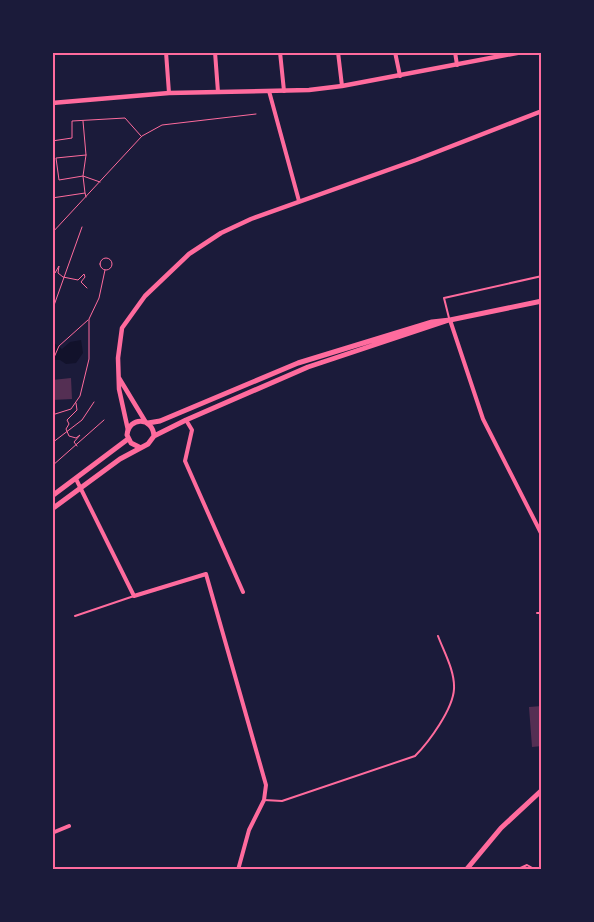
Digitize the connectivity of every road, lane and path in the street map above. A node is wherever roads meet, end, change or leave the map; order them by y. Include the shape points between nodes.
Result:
1 (166, 52) edge
2 (215, 52) edge
3 (280, 52) edge
4 (338, 52) edge
5 (395, 52) edge
6 (455, 52) edge
7 (522, 52) edge
8 (501, 55) edge
9 (457, 66) junction
10 (400, 76) junction
11 (342, 86) junction
12 (269, 91) junction
13 (284, 91) junction
14 (218, 92) junction
15 (169, 93) junction
16 (52, 103) edge
17 (542, 111) edge
18 (256, 114) dead end
19 (83, 120) junction
20 (141, 137) junction
21 (52, 141) edge
22 (86, 154) junction
23 (84, 176) junction
24 (101, 182) junction
25 (85, 193) junction
26 (52, 198) edge
27 (86, 198) junction
28 (299, 201) junction
29 (82, 227) dead end
30 (52, 233) edge
31 (105, 270) junction
32 (52, 272) edge
33 (542, 276) edge
34 (63, 277) junction
35 (87, 288) dead end
36 (542, 301) edge
37 (52, 311) edge
38 (89, 318) junction
39 (449, 320) junction
40 (53, 362) edge
41 (119, 378) junction
42 (94, 402) dead end
43 (76, 403) junction
44 (52, 415) edge
45 (104, 420) dead end
46 (186, 420) junction
47 (147, 422) junction
48 (128, 430) junction
49 (66, 432) junction
50 (154, 436) junction
51 (128, 439) junction
52 (52, 443) edge
53 (77, 446) junction
54 (139, 447) junction
55 (52, 466) edge
56 (76, 479) junction
57 (81, 488) junction
58 (52, 496) edge
59 (52, 509) edge
60 (542, 535) edge
61 (243, 592) dead end
62 (134, 596) junction
63 (542, 613) edge
64 (537, 614) dead end
65 (75, 616) dead end
66 (438, 636) dead end
67 (542, 790) edge
68 (264, 800) junction
69 (69, 826) dead end
70 (52, 833) edge
71 (238, 870) edge
72 (466, 870) edge
73 (516, 870) edge
74 (536, 870) edge

1 - 15 street
2 - 14 street
3 - 13 street
4 - 11 street
5 - 10 street
6 - 9 street
7 - 8 street
8 - 9 street
9 - 10 street
10 - 11 street
11 - 13 street
12 - 13 street
12 - 14 street
12 - 28 street
14 - 15 street
15 - 16 street
17 - 28 street
18 - 20 path via 162,125
19 - 20 path via 126,118
19 - 21 path via 72,121 72,138
19 - 22 path
20 - 24 path
22 - 23 path
22 - 23 path via 56,158 59,180
23 - 24 path
23 - 25 path
24 - 27 path
25 - 26 path
25 - 27 path
27 - 30 path
28 - 41 street via 221,233 188,254 164,276 130,314 122,328
29 - 34 path
31 - 31 path via 111,265 106,258 100,264
31 - 38 path via 99,298
32 - 34 path via 61,266 58,273
33 - 39 lane via 444,298
34 - 35 path via 78,280 84,274 81,282
34 - 37 path
36 - 39 main road
38 - 40 path via 59,346
38 - 43 path via 89,359
39 - 46 main road via 308,367
39 - 47 main road via 432,322 298,363 160,421
39 - 60 street via 483,419
41 - 47 street
41 - 48 street
42 - 49 path via 82,420
43 - 44 path via 71,409
43 - 49 path via 77,410 67,420 70,424
45 - 53 path
46 - 50 main road
46 - 61 street via 192,430 186,461
47 - 48 main road via 134,422
47 - 50 main road via 152,426
48 - 51 main road
49 - 52 path
49 - 53 path via 73,438 80,436 74,442
50 - 54 main road via 148,444
51 - 54 main road
51 - 56 main road
53 - 55 path
54 - 57 main road
56 - 57 street
56 - 58 main road
57 - 59 main road
57 - 62 street
62 - 65 lane
62 - 68 street via 206,574 266,785
63 - 64 lane
66 - 68 lane via 454,689 444,717 430,741 416,756 282,801
67 - 72 main road via 501,828
68 - 71 street via 249,830
69 - 70 street
73 - 74 lane via 527,865

